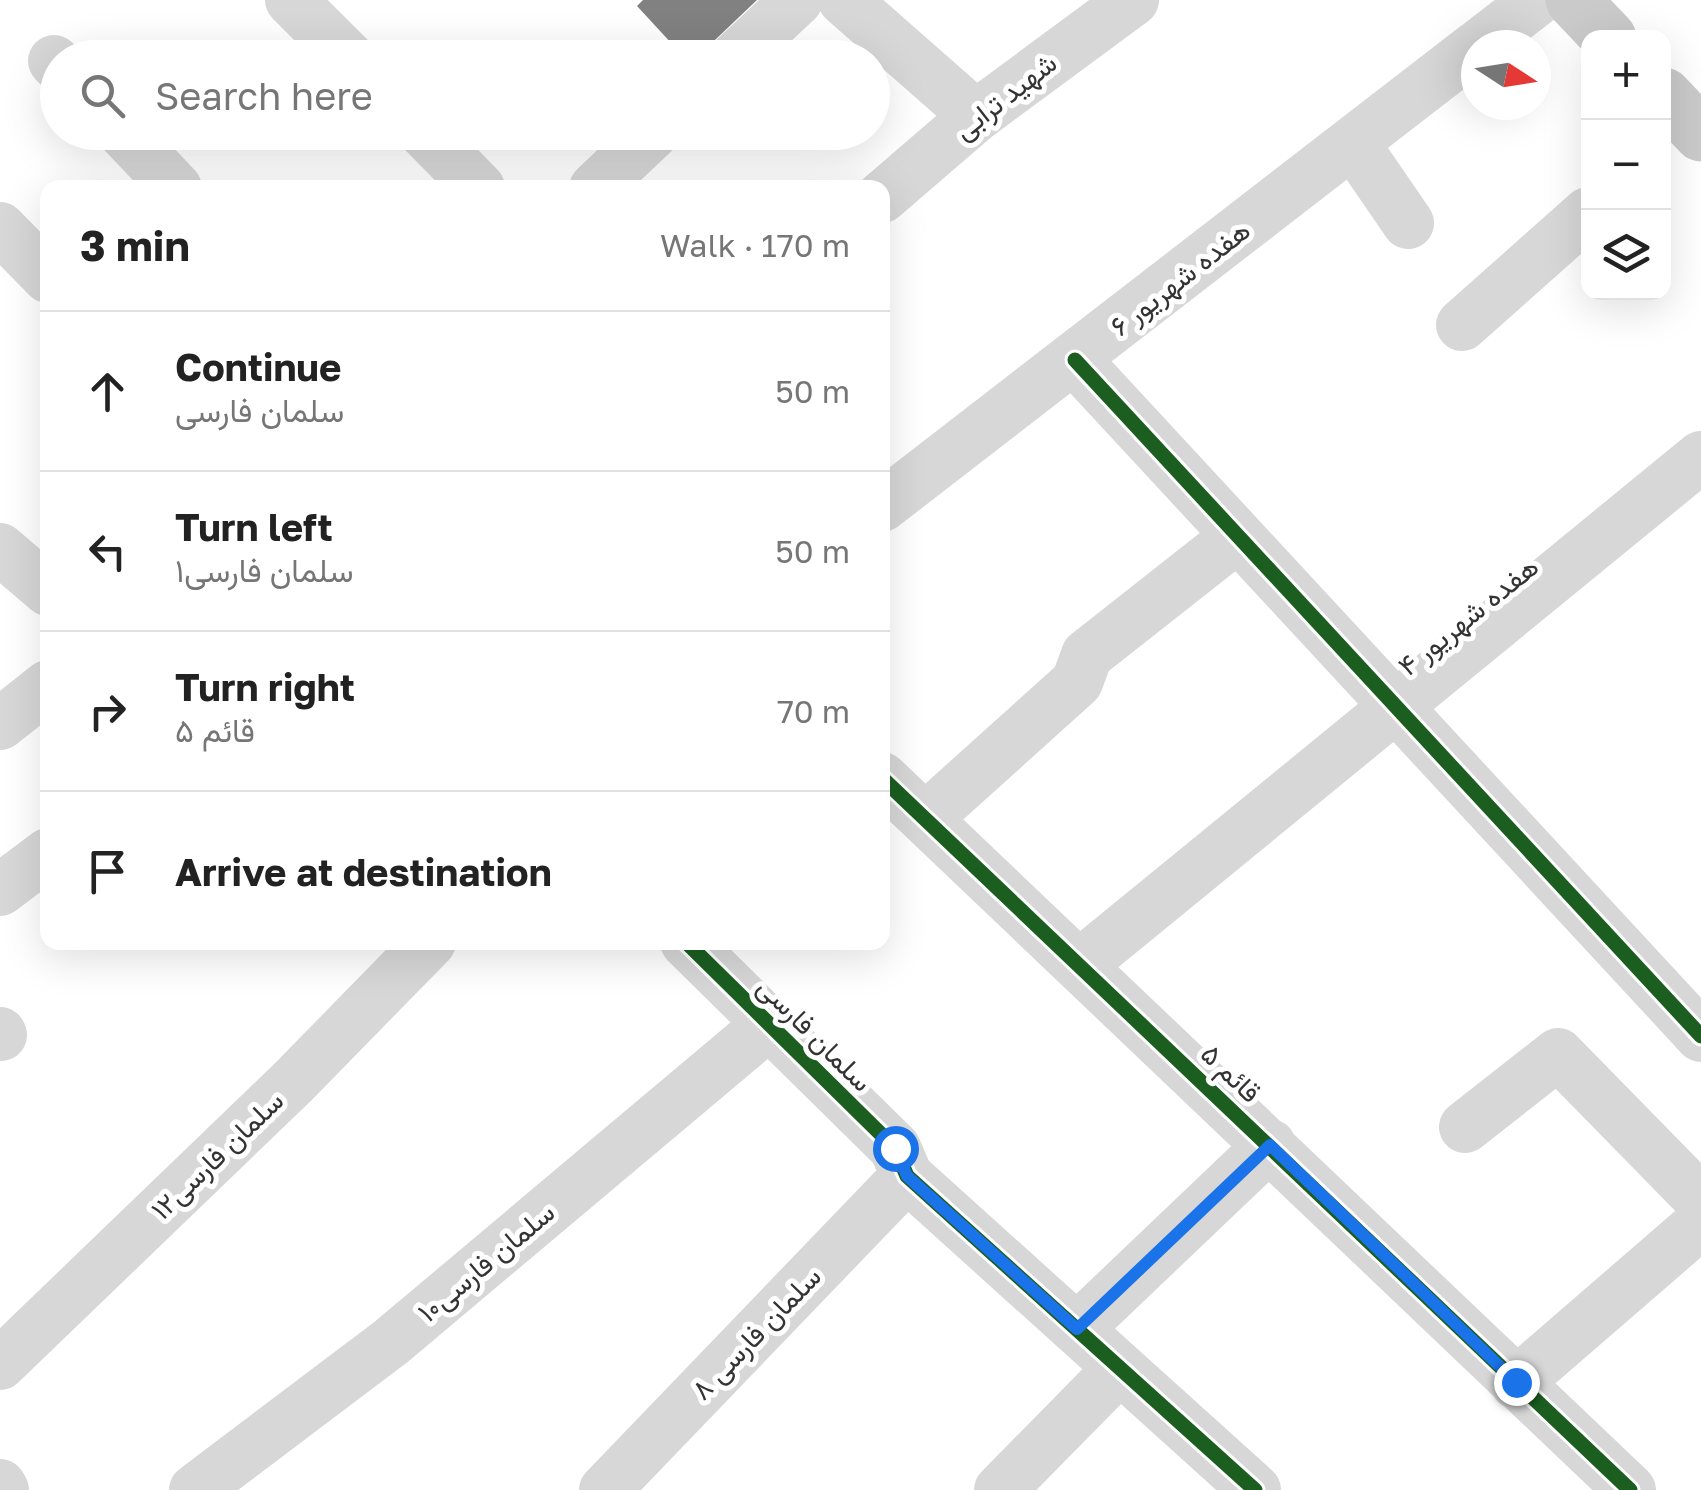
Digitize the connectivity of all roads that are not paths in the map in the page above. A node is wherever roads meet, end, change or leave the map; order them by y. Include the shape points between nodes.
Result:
1 (291, 0) edge
2 (797, 0) edge
3 (844, 0) edge
4 (1133, 0) edge
5 (1537, 0) edge
6 (1573, 0) edge
7 (1499, 30) edge
8 (1601, 30) edge
9 (331, 40) edge
10 (754, 40) edge
11 (890, 40) edge
12 (890, 40) edge
13 (1461, 59) edge
14 (976, 116) junction
15 (1352, 143) junction
16 (140, 150) edge
17 (442, 150) edge
18 (635, 150) edge
19 (168, 180) edge
20 (471, 180) edge
21 (603, 180) edge
22 (890, 190) edge
23 (1581, 219) edge
24 (1408, 223) dead end
25 (0, 228) edge
26 (40, 269) edge
27 (1462, 325) dead end
28 (1074, 360) junction
29 (1701, 457) edge
30 (890, 500) edge
31 (1238, 536) junction
32 (0, 549) edge
33 (40, 583) edge
34 (40, 692) edge
35 (1396, 707) junction
36 (0, 724) edge
37 (890, 785) edge
38 (926, 818) junction
39 (40, 860) edge
40 (0, 890) edge
41 (422, 950) edge
42 (694, 950) edge
43 (1082, 964) junction
44 (769, 1024) junction
45 (1701, 1036) edge
46 (1465, 1126) dead end
47 (1270, 1145) junction
48 (907, 1176) junction
49 (1701, 1200) edge
50 (1701, 1223) edge
51 (1077, 1329) junction
52 (0, 1364) edge
53 (1120, 1368) junction
54 (1516, 1382) junction
55 (195, 1490) edge
56 (605, 1490) edge
57 (1000, 1490) edge
58 (1255, 1490) edge
59 (1630, 1490) edge

1 - 9 street
2 - 10 street
3 - 12 street
4 - 14 street, شهید ترابی
5 - 7 street, هفده شهریور ۶
6 - 8 main road
11 - 14 street
13 - 15 street, هفده شهریور ۶
14 - 22 street, شهید ترابی
15 - 24 street
15 - 28 street, هفده شهریور ۶
16 - 19 street
17 - 20 street
18 - 21 street
23 - 27 street
25 - 26 street
28 - 30 street, هفده شهریور ۶
28 - 31 street
29 - 35 street, هفده شهریور ۴
31 - 35 street
31 - 38 street via 1087,655 1077,682
32 - 33 street
34 - 36 street
35 - 43 street, هفده شهریور ۴
35 - 45 street
37 - 38 street, قائم ۵
38 - 43 street, قائم ۵
39 - 40 street
41 - 52 street, سلمان فارسی۱۲
42 - 44 street, سلمان فارسی
43 - 47 street, قائم ۵
44 - 48 street, سلمان فارسی via 895,1148
44 - 55 street, سلمان فارسی۱۰ via 391,1342
46 - 49 street via 1558,1054
47 - 51 street
47 - 54 street, قائم ۵
48 - 51 street, سلمان فارسی
48 - 56 street, سلمان فارسی ۸
50 - 54 street
51 - 53 street, سلمان فارسی
53 - 57 street
53 - 58 street, سلمان فارسی
54 - 59 street, قائم ۵

